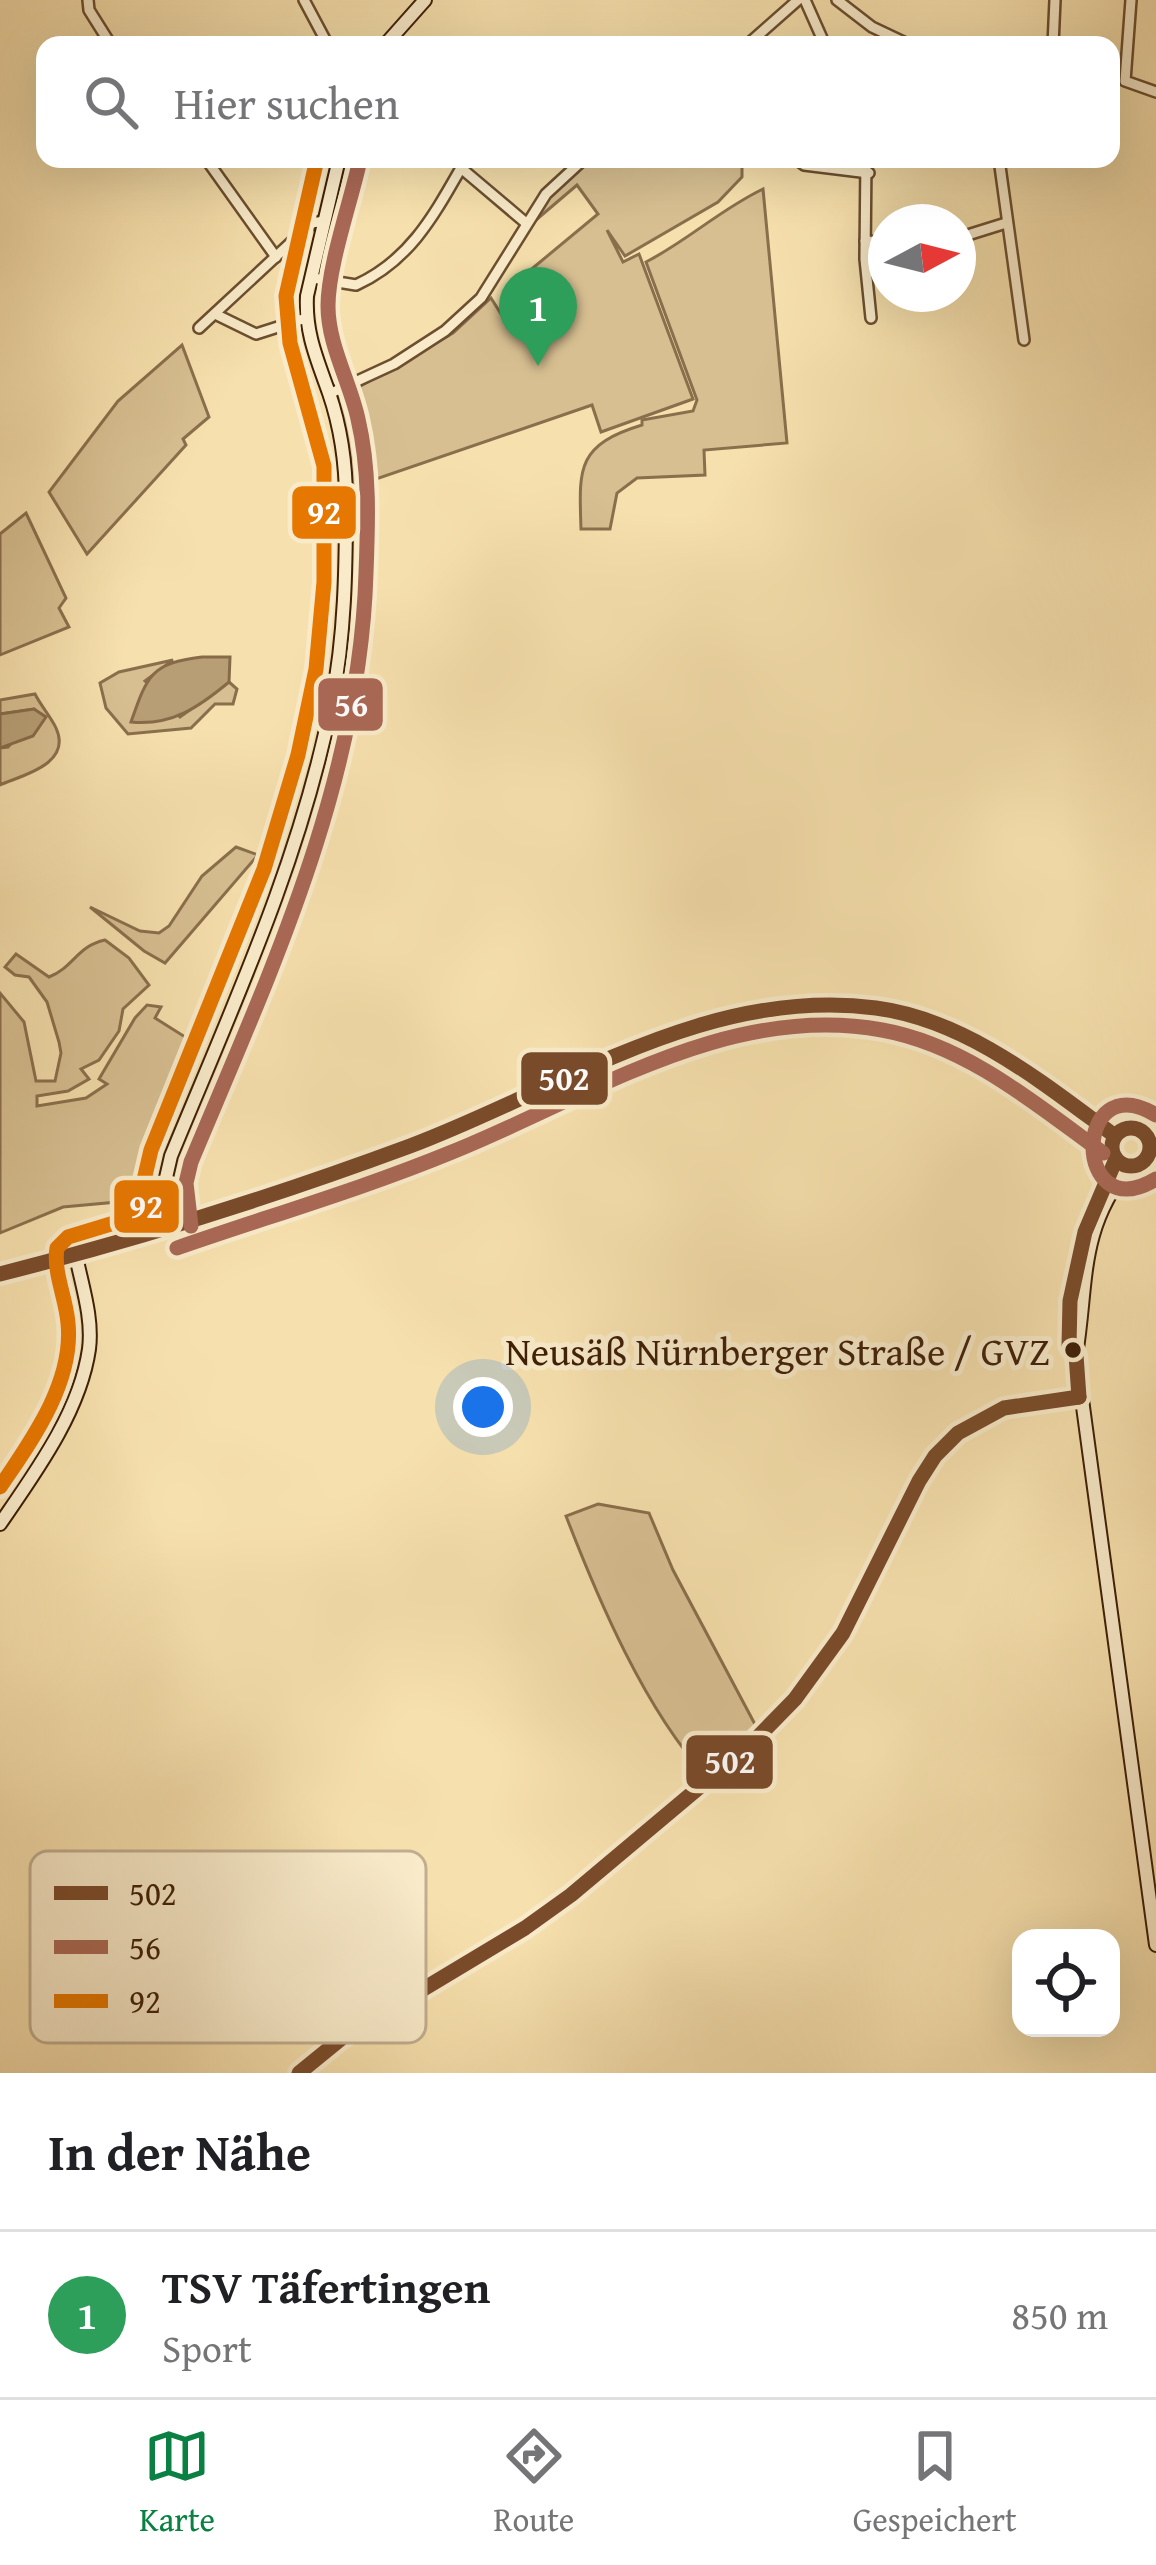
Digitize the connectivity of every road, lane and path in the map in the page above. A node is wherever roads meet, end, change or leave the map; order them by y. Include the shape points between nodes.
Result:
1 (88, 0) edge
2 (304, 0) edge
3 (424, 0) edge
4 (802, 0) edge
5 (837, 0) edge
6 (1055, 0) edge
7 (1131, 0) edge
8 (105, 36) edge
9 (323, 36) edge
10 (393, 36) edge
11 (758, 36) edge
12 (821, 36) edge
13 (891, 36) edge
14 (1053, 36) edge
15 (1156, 92) edge
16 (212, 168) edge
17 (337, 168) edge
18 (461, 168) edge
19 (467, 168) edge
20 (574, 168) edge
21 (825, 168) edge
22 (867, 168) edge
23 (1000, 168) edge
24 (868, 172) junction
25 (324, 221) junction
26 (526, 223) junction
27 (1006, 223) junction
28 (976, 232) edge
29 (865, 242) joint
30 (276, 257) junction
31 (313, 278) junction
32 (215, 314) junction
33 (306, 318) junction
34 (871, 318) dead end
35 (199, 328) dead end
36 (1024, 340) dead end
37 (329, 394) junction
38 (1156, 1119) edge
39 (1144, 1133) junction
40 (1115, 1136) junction
41 (1116, 1159) junction
42 (1129, 1167) junction
43 (170, 1228) junction
44 (1085, 1247) junction
45 (76, 1256) junction
46 (0, 1274) edge
47 (1079, 1397) junction
48 (0, 1524) edge
49 (1156, 1945) edge
50 (426, 1987) edge
51 (336, 2043) edge
52 (299, 2073) edge

1 - 8 street
2 - 9 street
3 - 10 street
4 - 11 street
4 - 12 street
5 - 13 street
6 - 14 street
7 - 15 street via 1125,80
16 - 30 street
17 - 25 street
18 - 31 street via 403,255 356,284
19 - 26 street
20 - 26 street
21 - 24 street
22 - 24 street
23 - 27 street
24 - 29 street
25 - 30 street
25 - 31 street
26 - 37 street via 481,298 445,331
27 - 28 street
27 - 36 street
29 - 34 street
30 - 32 street
31 - 33 street
32 - 33 street via 256,334
32 - 35 street
33 - 37 street
37 - 43 street via 346,504 333,698 290,855 170,1156
38 - 39 street
39 - 40 street via 1130,1128
39 - 42 street via 1148,1157
40 - 41 street
40 - 43 street via 964,1035 881,1008 810,1003 685,1028 449,1131
41 - 42 street
41 - 44 street
42 - 44 street
43 - 45 street
44 - 47 street
45 - 46 street
45 - 48 street via 88,1351 56,1435
47 - 49 street
47 - 50 street via 1004,1408 958,1433 919,1481 820,1669 752,1743 579,1889
51 - 52 street

